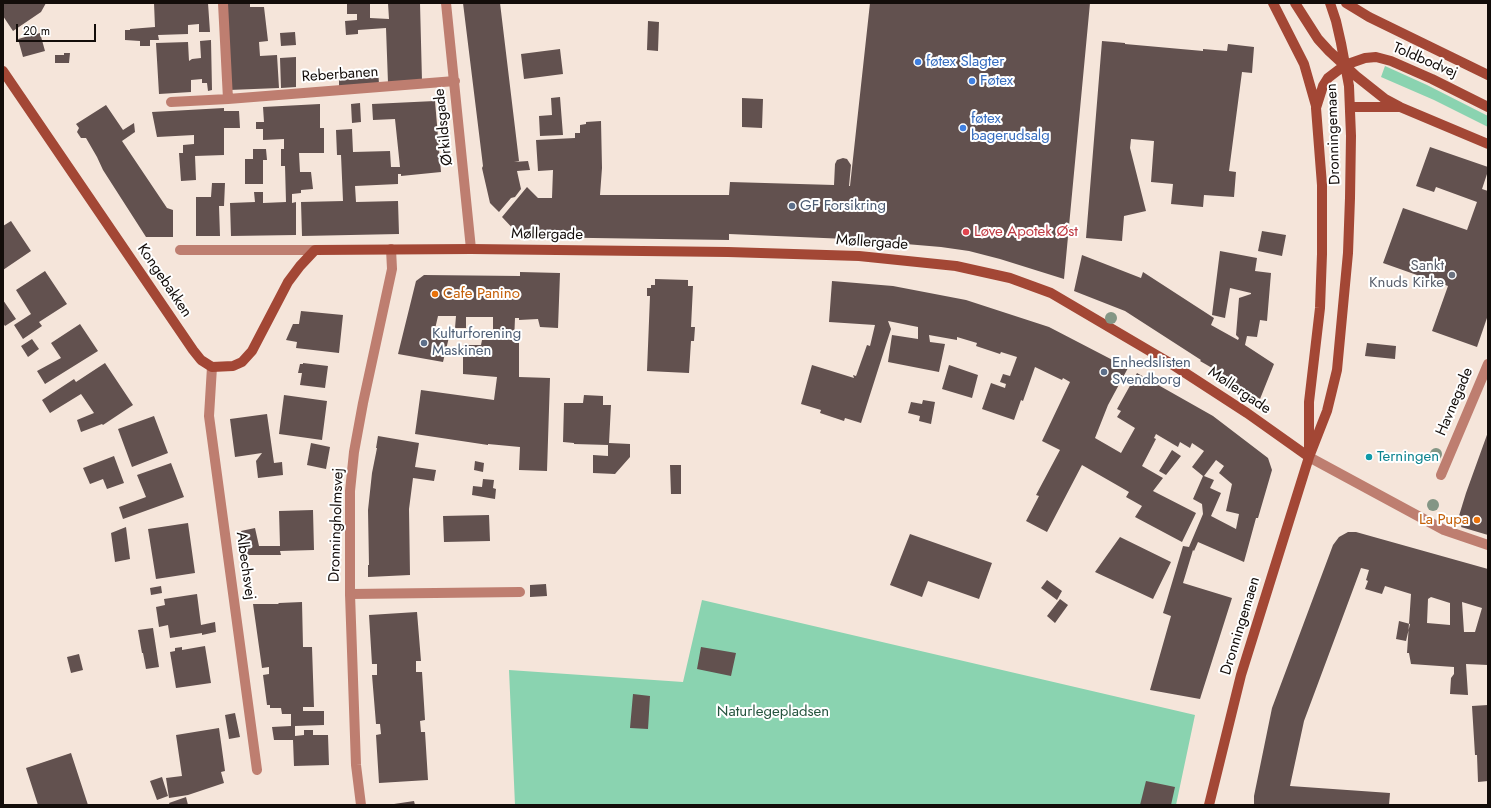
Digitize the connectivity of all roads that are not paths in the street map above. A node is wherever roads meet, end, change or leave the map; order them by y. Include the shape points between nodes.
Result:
1 (223, 3) edge
2 (446, 3) edge
3 (1273, 3) edge
4 (1295, 3) edge
5 (1330, 3) edge
6 (1346, 3) edge
7 (1345, 65) junction
8 (3, 71) edge
9 (1488, 75) edge
10 (455, 81) junction
11 (228, 99) junction
12 (171, 102) dead end
13 (1350, 107) junction
14 (1400, 107) junction
15 (1488, 107) edge
16 (1316, 108) junction
17 (1488, 144) edge
18 (391, 249) junction
19 (471, 249) junction
20 (180, 250) dead end
21 (315, 250) junction
22 (212, 367) junction
23 (1487, 367) edge
24 (1309, 457) junction
25 (1441, 475) dead end
26 (1488, 545) edge
27 (520, 592) dead end
28 (350, 594) junction
29 (257, 770) dead end
30 (361, 805) edge
31 (1209, 805) edge

1 - 11 street
2 - 10 street, Ørkildsgade
3 - 16 street via 1304,64
4 - 7 street via 1318,39
5 - 7 street
6 - 9 street, Toldbodvej via 1369,17
7 - 13 street, Dronningemaen
7 - 14 street via 1373,90
7 - 15 street, Toldbodvej via 1366,58 1391,61
7 - 16 street, Dronningemaen via 1328,78
8 - 22 street, Kongebakken via 193,350 201,360
10 - 11 street, Reberbanen
10 - 19 street, Ørkildsgade
11 - 12 street, Reberbanen
13 - 14 street
13 - 24 street, Dronningemaen via 1350,198 1340,345 1327,412
14 - 17 street
16 - 24 street, Dronningemaen via 1322,185 1322,254 1319,315 1309,402
18 - 19 street, Møllergade
18 - 21 street, Møllergade
18 - 28 street, Dronningholmsvej via 392,269 354,452 350,492
19 - 24 street, Møllergade via 859,256 956,266 1010,278 1051,293 1170,363
20 - 21 street, Møllergade
21 - 22 street via 288,282 252,351 242,362 233,366
22 - 29 street, Albechsvej via 209,416
23 - 25 street, Havnegade
24 - 26 street, Møllergade via 1444,530
24 - 31 street, Dronningemaen via 1241,675
27 - 28 street
28 - 30 street, Dronningholmsvej via 356,765

